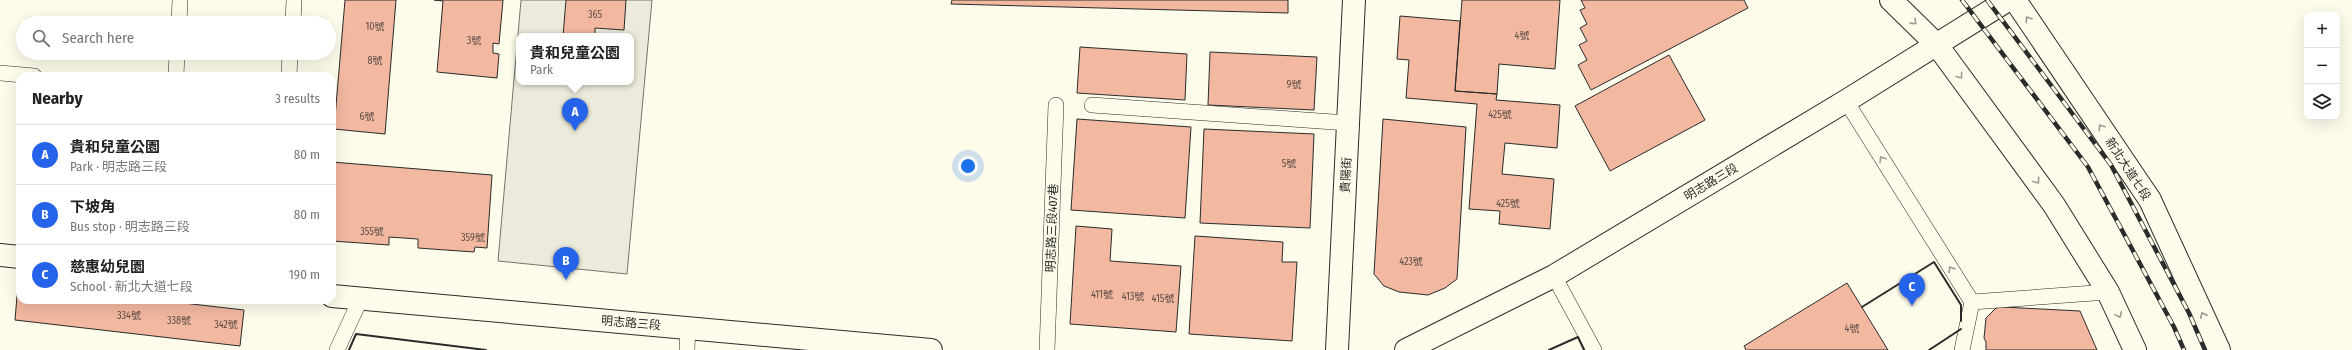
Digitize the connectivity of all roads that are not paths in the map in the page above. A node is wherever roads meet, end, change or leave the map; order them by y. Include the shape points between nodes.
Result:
1 (180, 0) edge
2 (294, 0) edge
3 (1354, 0) edge
4 (1891, 0) edge
5 (2008, 0) edge
6 (2015, 0) edge
7 (179, 16) edge
8 (293, 16) edge
9 (1937, 45) junction
10 (177, 60) edge
11 (289, 60) edge
12 (176, 72) edge
13 (288, 72) edge
14 (0, 73) edge
15 (16, 74) edge
16 (1846, 101) junction
17 (1056, 105) dead end
18 (1092, 105) dead end
19 (1348, 123) junction
20 (0, 255) edge
21 (16, 257) edge
22 (1554, 276) junction
23 (2108, 292) junction
24 (336, 297) edge
25 (360, 300) junction
26 (1972, 302) junction
27 (688, 327) junction
28 (337, 350) edge
29 (687, 350) edge
30 (931, 350) edge
31 (1047, 350) edge
32 (1338, 350) edge
33 (1406, 350) edge
34 (1594, 350) edge
35 (1962, 350) edge
36 (2135, 350) edge
37 (2219, 350) edge

1 - 7 lane
2 - 8 lane
3 - 19 main road, 貴陽街
4 -> 9 main road
5 - 9 main road, 明志路三段
37 -> 6 main road, 新北大道七段 via 2150,200
9 - 16 main road, 明志路三段
9 -> 23 main road via 2054,205
10 - 12 lane
11 - 13 lane
14 - 15 lane
16 - 22 main road, 明志路三段
26 -> 16 lane
17 - 31 lane, 明志路三段407巷
18 - 19 lane
19 - 32 main road, 貴陽街
20 - 21 main road
22 - 33 main road, 明志路三段
22 - 34 lane
23 - 26 lane
23 -> 36 main road
24 - 25 main road, 明志路三段
25 - 27 main road, 明志路三段
25 - 28 lane
26 - 35 lane
27 - 29 lane
27 - 30 main road, 明志路三段

